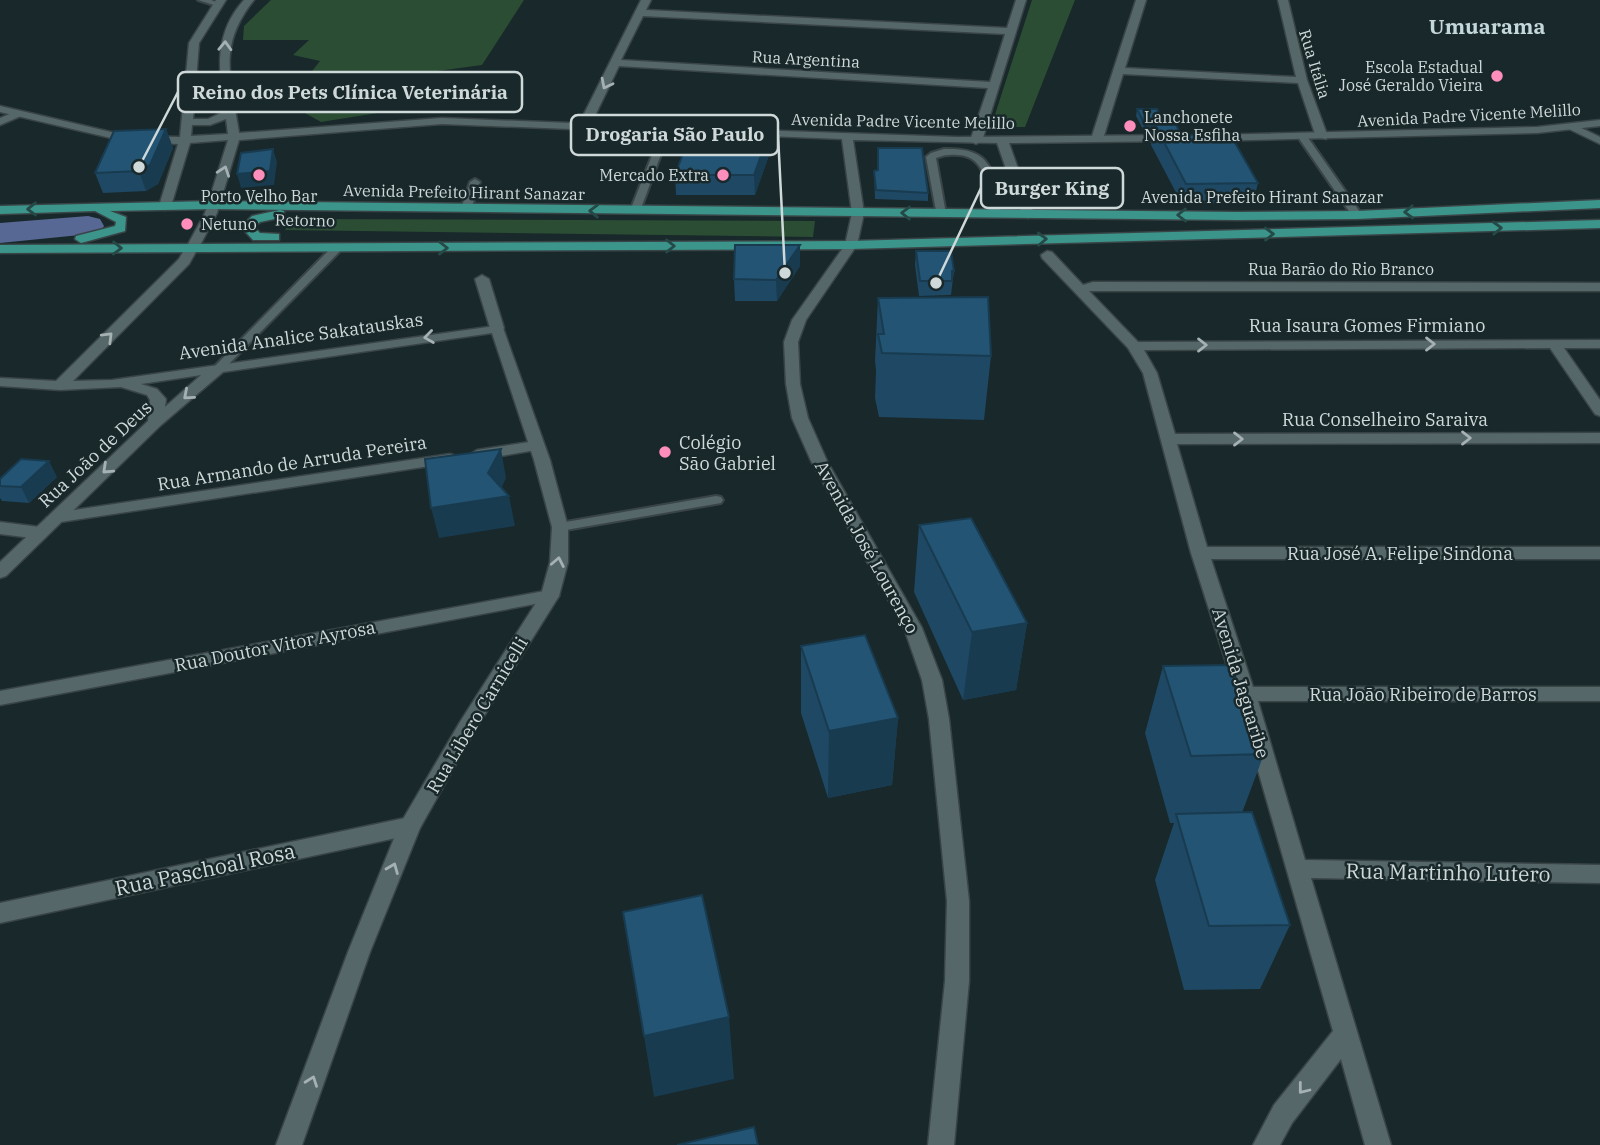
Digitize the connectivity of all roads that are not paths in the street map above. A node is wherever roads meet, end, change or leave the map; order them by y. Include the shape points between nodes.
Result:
1 (202, 0) edge
2 (249, 0) edge
3 (646, 0) edge
4 (1021, 0) edge
5 (1141, 0) edge
6 (1283, 0) edge
7 (219, 2) edge
8 (639, 13) junction
9 (1013, 31) junction
10 (617, 64) junction
11 (1120, 71) junction
12 (1302, 80) junction
13 (993, 85) junction
14 (0, 109) edge
15 (230, 113) junction
16 (17, 114) junction
17 (0, 121) edge
18 (187, 122) junction
19 (1600, 123) edge
20 (584, 126) junction
21 (1573, 127) junction
22 (666, 130) junction
23 (234, 137) junction
24 (846, 137) junction
25 (1303, 137) junction
26 (1322, 137) junction
27 (1097, 139) junction
28 (1002, 140) junction
29 (185, 141) junction
30 (976, 141) junction
31 (1600, 141) edge
32 (475, 182) dead end
33 (1600, 204) edge
34 (164, 206) junction
35 (0, 209) edge
36 (65, 209) junction
37 (212, 209) junction
38 (444, 209) junction
39 (466, 209) junction
40 (635, 211) junction
41 (858, 212) junction
42 (941, 214) junction
43 (996, 214) junction
44 (1028, 215) junction
45 (1357, 215) junction
46 (1600, 224) edge
47 (195, 242) junction
48 (913, 243) junction
49 (851, 245) junction
50 (338, 247) junction
51 (29, 248) junction
52 (399, 248) junction
53 (0, 249) edge
54 (1047, 256) dead end
55 (482, 279) dead end
56 (1600, 287) edge
57 (1083, 289) junction
58 (496, 328) junction
59 (1554, 344) junction
60 (1600, 344) edge
61 (1134, 346) junction
62 (220, 367) junction
63 (0, 382) edge
64 (111, 384) junction
65 (60, 386) junction
66 (1600, 411) edge
67 (156, 422) junction
68 (1600, 438) edge
69 (1170, 439) junction
70 (536, 446) junction
71 (716, 500) dead end
72 (54, 518) junction
73 (560, 527) junction
74 (0, 528) edge
75 (40, 533) junction
76 (1200, 553) junction
77 (1600, 553) edge
78 (0, 572) edge
79 (550, 596) junction
80 (1246, 694) junction
81 (1600, 694) edge
82 (0, 698) edge
83 (410, 826) junction
84 (1296, 869) junction
85 (1600, 874) edge
86 (0, 912) edge
87 (1344, 1036) junction
88 (289, 1145) edge
89 (940, 1145) edge
90 (1266, 1145) edge
91 (1378, 1145) edge

1 - 7 lane
15 -> 2 street via 225,37 231,18
3 - 8 street
4 - 9 street
5 - 11 street
6 - 12 street, Rua Itália
7 - 18 street via 194,43
8 - 9 street
8 - 10 street
9 - 13 street
10 - 13 street, Rua Argentina
10 -> 20 street
11 - 12 street
11 - 27 street
12 - 26 street, Rua Itália
13 - 30 street
14 - 16 street, Avenida Padre Vicente Melillo
15 - 18 street via 210,122
15 - 23 street
16 - 17 street
16 - 29 street, Avenida Padre Vicente Melillo via 128,139
18 - 29 street
19 - 21 street, Avenida Padre Vicente Melillo
20 - 22 street, Avenida Padre Vicente Melillo
20 - 23 street, Avenida Padre Vicente Melillo via 442,121
21 - 26 street, Avenida Padre Vicente Melillo
21 - 31 street
22 - 24 street, Avenida Padre Vicente Melillo
22 - 40 lane
23 - 29 street, Avenida Padre Vicente Melillo
37 -> 23 street
24 - 30 street, Avenida Padre Vicente Melillo
24 - 41 street, Avenida José Lourenço
25 - 26 street, Avenida Padre Vicente Melillo
25 - 27 street, Avenida Padre Vicente Melillo
25 - 45 lane
27 - 28 street, Avenida Padre Vicente Melillo
28 - 30 street, Avenida Padre Vicente Melillo
28 - 44 street
29 - 34 street
32 - 39 lane
33 -> 45 main road, Avenida Prefeito Hirant Sanazar
34 - 36 main road, Avenida Prefeito Hirant Sanazar
34 - 37 main road, Avenida Prefeito Hirant Sanazar
36 -> 35 main road, Avenida Prefeito Hirant Sanazar
36 - 51 main road via 108,213 122,219 121,228
37 - 38 main road, Avenida Prefeito Hirant Sanazar
37 - 47 street
38 - 39 main road, Avenida Prefeito Hirant Sanazar
38 - 52 main road, Retorno via 409,215 285,214 256,219 247,227 257,237 376,239
40 -> 39 main road, Avenida Prefeito Hirant Sanazar
40 - 41 main road, Avenida Prefeito Hirant Sanazar
42 -> 41 main road, Avenida Prefeito Hirant Sanazar
41 - 49 street, Avenida José Lourenço
42 - 43 main road, Avenida Prefeito Hirant Sanazar
42 - 43 lane via 931,157 964,152 978,156 987,166
43 - 44 main road, Avenida Prefeito Hirant Sanazar
45 -> 44 main road, Avenida Prefeito Hirant Sanazar
44 - 48 main road via 1017,229 935,236
48 -> 46 main road, Avenida Prefeito Hirant Sanazar
47 - 50 main road, Avenida Prefeito Hirant Sanazar
51 -> 47 main road, Avenida Prefeito Hirant Sanazar
65 -> 47 street via 184,261
48 - 49 main road, Avenida Prefeito Hirant Sanazar
52 -> 49 main road, Avenida Prefeito Hirant Sanazar
49 - 89 street, Avenida José Lourenço via 791,341 793,384 800,418 820,461 913,628 932,680 958,901 957,981
50 - 52 main road, Avenida Prefeito Hirant Sanazar
50 - 62 lane
51 - 53 main road, Avenida Prefeito Hirant Sanazar
54 - 57 street, Avenida Jaguaribe
55 - 58 street, Rua Libero Carnicelli
56 - 57 street, Rua Barão do Rio Branco
57 - 61 street, Avenida Jaguaribe via 1085,297
58 -> 62 street, Avenida Analice Sakatauskas
58 - 70 street, Rua Libero Carnicelli
59 - 60 street, Rua Isaura Gomes Firmiano
61 -> 59 street, Rua Isaura Gomes Firmiano
59 - 66 street
61 - 69 street, Avenida Jaguaribe via 1150,373
62 - 64 street, Avenida Analice Sakatauskas
62 -> 67 street, Rua João de Deus
63 - 65 street, Avenida Analice Sakatauskas
64 - 65 street, Avenida Analice Sakatauskas
64 - 67 street, Avenida Analice Sakatauskas via 152,392 158,399
67 -> 72 street, Rua João de Deus
69 -> 68 street, Rua Conselheiro Saraiva
69 - 76 street, Avenida Jaguaribe
70 - 72 street, Rua Armando de Arruda Pereira
70 - 73 street, Rua Libero Carnicelli
71 - 73 lane
72 - 75 street, Rua João de Deus
79 -> 73 street, Rua Libero Carnicelli via 559,562
74 - 75 street
75 - 78 street, Rua João de Deus
76 - 77 street, Rua José A. Felipe Sindona
76 - 80 street, Avenida Jaguaribe
79 - 82 street, Rua Doutor Vitor Ayrosa
79 - 83 street, Rua Libero Carnicelli
80 - 81 street, Rua João Ribeiro de Barros
80 - 84 street, Avenida Jaguaribe
83 - 86 street, Rua Paschoal Rosa
88 -> 83 street, Rua Libero Carnicelli
84 - 85 street, Rua Martinho Lutero
84 - 87 street, Avenida Jaguaribe
87 -> 90 street via 1283,1114
87 - 91 street, Avenida Jaguaribe

